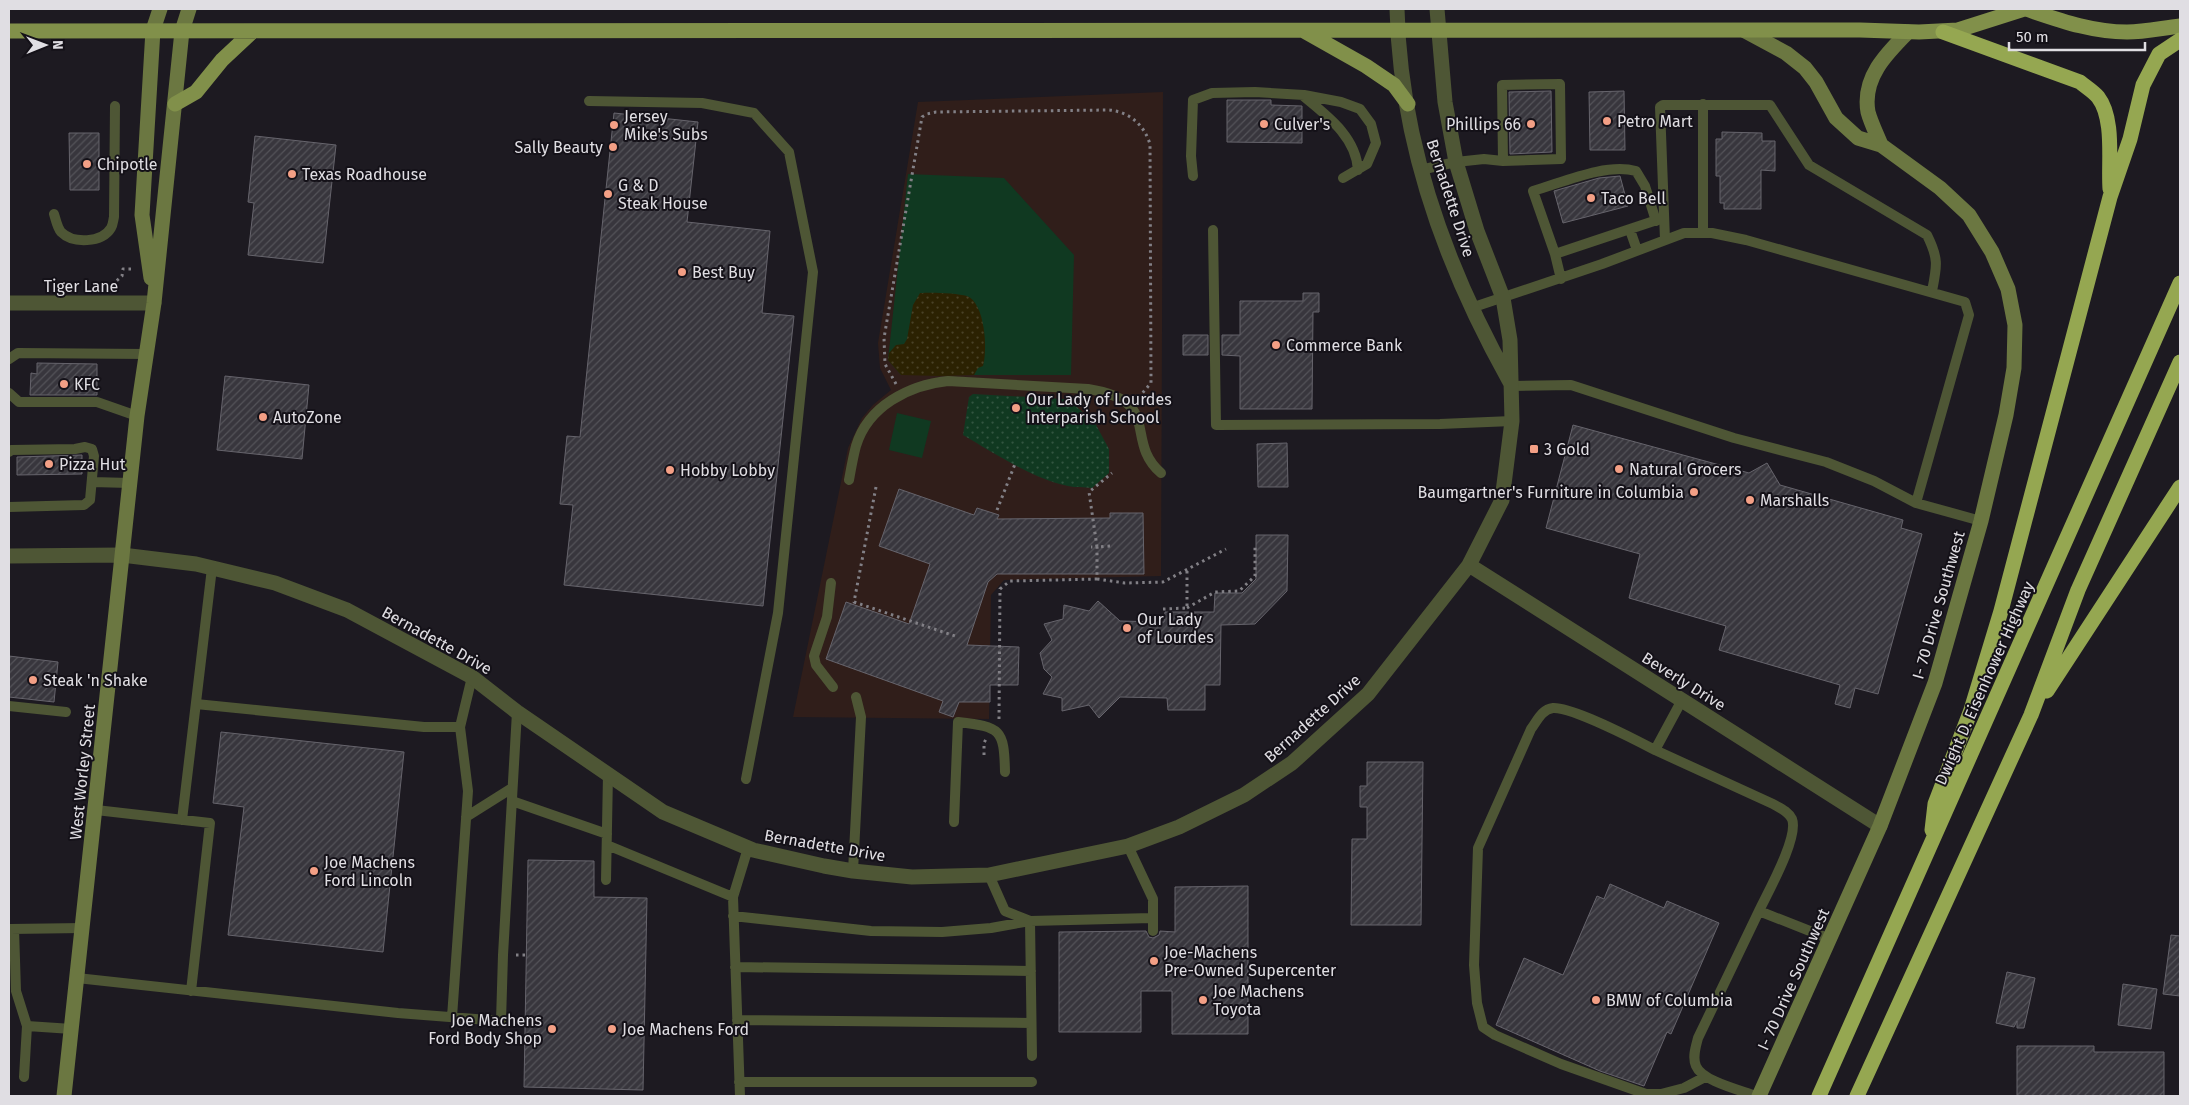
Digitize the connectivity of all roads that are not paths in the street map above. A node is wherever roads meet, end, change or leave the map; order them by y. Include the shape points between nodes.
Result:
1 (160, 9) edge
2 (189, 9) edge
3 (1396, 9) edge
4 (1437, 9) edge
5 (2025, 9) edge
6 (2180, 26) edge
7 (153, 30) junction
8 (1302, 30) junction
9 (9, 31) edge
10 (182, 31) junction
11 (253, 31) junction
12 (1397, 31) junction
13 (1438, 31) junction
14 (1745, 31) junction
15 (1908, 32) junction
16 (1943, 32) junction
17 (2180, 40) edge
18 (1301, 95) junction
19 (590, 101) dead end
20 (175, 104) junction
21 (1408, 104) junction
22 (1703, 104) junction
23 (115, 106) dead end
24 (1881, 145) junction
25 (1503, 161) junction
26 (1456, 162) junction
27 (1358, 170) junction
28 (1420, 170) junction
29 (1193, 176) dead end
30 (1343, 178) dead end
31 (2110, 197) junction
32 (54, 214) dead end
33 (1660, 219) junction
34 (1213, 230) dead end
35 (1630, 230) junction
36 (1703, 233) junction
37 (1664, 240) junction
38 (1637, 250) junction
39 (1555, 254) junction
40 (1560, 279) junction
41 (2180, 283) edge
42 (1932, 292) junction
43 (1503, 298) junction
44 (9, 303) edge
45 (154, 303) junction
46 (1471, 308) junction
47 (147, 354) junction
48 (9, 359) edge
49 (2180, 362) edge
50 (1512, 386) junction
51 (9, 393) edge
52 (137, 416) junction
53 (1512, 421) junction
54 (9, 452) edge
55 (1161, 473) dead end
56 (849, 480) dead end
57 (92, 482) junction
58 (130, 483) junction
59 (2180, 487) edge
60 (1916, 503) junction
61 (9, 507) edge
62 (1980, 521) junction
63 (122, 555) junction
64 (9, 556) edge
65 (1469, 565) junction
66 (212, 568) junction
67 (830, 583) dead end
68 (472, 677) junction
69 (833, 687) dead end
70 (856, 697) dead end
71 (1682, 700) junction
72 (196, 704) junction
73 (9, 706) edge
74 (66, 712) dead end
75 (517, 712) junction
76 (2031, 715) junction
77 (460, 727) junction
78 (1655, 750) junction
79 (1005, 772) dead end
80 (608, 774) junction
81 (746, 779) dead end
82 (512, 788) junction
83 (512, 801) junction
84 (96, 810) junction
85 (466, 817) junction
86 (182, 820) junction
87 (954, 822) dead end
88 (1880, 826) junction
89 (607, 834) junction
90 (607, 845) junction
91 (1128, 846) junction
92 (748, 848) junction
93 (1929, 848) junction
94 (853, 871) junction
95 (989, 875) junction
96 (606, 880) dead end
97 (733, 897) junction
98 (1759, 911) junction
99 (734, 916) junction
100 (1152, 918) junction
101 (1030, 921) junction
102 (83, 928) junction
103 (12, 929) edge
104 (1153, 931) dead end
105 (1830, 939) junction
106 (735, 967) junction
107 (1031, 971) junction
108 (77, 978) junction
109 (12, 991) edge
110 (191, 991) junction
111 (452, 1017) junction
112 (737, 1020) junction
113 (1031, 1023) junction
114 (27, 1026) junction
115 (72, 1029) junction
116 (1032, 1056) dead end
117 (24, 1077) dead end
118 (1705, 1077) junction
119 (739, 1082) junction
120 (1032, 1082) dead end
121 (64, 1096) edge
122 (740, 1096) edge
123 (1758, 1096) edge
124 (1819, 1096) edge
125 (1857, 1096) edge

1 - 7 street, West Worley Street
2 - 10 street, West Worley Street
3 - 12 street, Bernadette Drive
4 - 13 street, Bernadette Drive
5 - 6 main road via 2096,30 2127,32
5 - 16 main road via 1973,27
7 - 9 main road
7 - 10 main road
7 - 45 street, West Worley Street via 142,215
8 - 11 main road
8 - 12 main road
8 - 21 main road via 1394,85
10 - 11 main road
10 - 20 street, West Worley Street
11 - 20 main road via 222,60 196,92
12 - 13 main road
12 - 21 street, Bernadette Drive
13 - 14 main road
13 - 26 street, Bernadette Drive via 1445,102
14 - 15 main road
14 - 24 street, I- 70 Drive Southwest via 1786,53 1805,68 1836,118 1858,138
15 - 16 main road
15 - 24 street via 1882,58 1868,87 1868,112
16 - 31 highway via 2080,82 2099,98 2108,118
17 - 31 highway via 2159,54 2143,86 2130,139
18 - 27 lane via 1344,134 1357,156
18 - 27 lane via 1360,108 1371,124 1376,143 1367,164
18 - 29 lane via 1212,92 1193,100 1190,156
19 - 81 lane via 702,103 754,113 789,152 813,272 778,613
20 - 45 street, West Worley Street
21 - 28 street, Bernadette Drive
22 - 33 lane via 1660,107
22 - 36 lane
22 - 42 lane via 1770,105 1809,164 1927,235 1936,253 1937,269
23 - 32 lane via 112,227 102,236 90,240 74,239 61,232
24 - 62 street, I- 70 Drive Southwest via 1940,188 1968,216 1992,252 2008,289 2015,325 2014,368 2006,416
25 - 25 lane via 1562,159 1556,139 1560,84 1502,85 1506,108
25 - 26 lane
26 - 28 lane
26 - 43 street, Bernadette Drive via 1477,231
27 - 30 lane
28 - 46 street, Bernadette Drive
31 - 93 highway via 2001,611 1970,710 1935,804
33 - 35 lane
33 - 37 lane
33 - 39 lane via 1636,171 1622,168 1605,170 1533,191
34 - 53 lane via 1216,425
35 - 38 lane
35 - 39 lane
36 - 37 lane via 1684,233
36 - 42 lane via 1746,240
37 - 38 lane
38 - 40 lane
39 - 40 lane
40 - 43 lane
41 - 93 highway, Dwight D. Eisenhower Highway
42 - 60 lane via 1965,302 1969,315
43 - 46 lane
43 - 50 street, Bernadette Drive via 1510,340
44 - 45 street, Tiger Lane
45 - 47 street, West Worley Street
46 - 50 street, Bernadette Drive
47 - 48 lane via 18,353
47 - 52 street, West Worley Street
49 - 76 highway via 2078,590
50 - 53 street, Bernadette Drive
50 - 60 lane via 1570,385 1734,438 1826,462 1874,481
51 - 52 lane via 19,402 97,402
52 - 58 street, West Worley Street
53 - 65 street, Bernadette Drive via 1502,500
54 - 57 lane via 92,449
55 - 56 lane via 1150,464 1138,419 1120,397 1107,392 948,381 928,383 903,393 871,419 856,445
57 - 58 lane
57 - 61 lane via 90,500 84,505
58 - 63 street, West Worley Street
59 - 76 highway
60 - 62 lane
62 - 88 street, I- 70 Drive Southwest via 1935,683
63 - 64 street, Bernadette Drive
63 - 66 street, Bernadette Drive
63 - 84 street, West Worley Street
65 - 71 street, Beverly Drive
65 - 91 street, Bernadette Drive via 1368,694 1292,763 1244,795 1192,822
66 - 68 street, Bernadette Drive via 275,583 347,610
66 - 72 lane
67 - 69 lane via 827,616 814,656 816,665
68 - 75 street, Bernadette Drive
68 - 77 lane
70 - 94 lane via 861,718
71 - 78 lane
71 - 88 street, Beverly Drive
72 - 77 lane via 424,727
72 - 86 lane
73 - 74 lane
75 - 80 street, Bernadette Drive
75 - 82 lane
76 - 125 highway
77 - 85 lane via 468,791
78 - 98 lane via 1773,804 1791,818 1790,845
78 - 118 lane via 1600,723 1553,708 1543,712 1531,729 1478,848 1474,965 1477,1003 1483,1027 1495,1035 1561,1064 1646,1094 1684,1088
79 - 87 lane via 1004,741 997,732 983,725 958,722
80 - 89 lane
80 - 92 street, Bernadette Drive via 662,812
82 - 83 lane
82 - 85 lane
83 - 89 lane
83 - 111 lane via 501,1021
84 - 86 lane
84 - 102 street, West Worley Street
85 - 111 lane
86 - 110 lane via 210,823
88 - 105 street, I- 70 Drive Southwest
89 - 90 lane
90 - 96 lane
90 - 97 lane
91 - 95 street, Bernadette Drive
91 - 100 lane via 1154,899
92 - 94 street, Bernadette Drive
92 - 97 lane
93 - 124 highway, Dwight D. Eisenhower Highway
94 - 95 street, Bernadette Drive via 912,877
95 - 101 lane via 1005,911
97 - 99 lane
98 - 105 lane
98 - 118 lane via 1698,1038 1694,1053 1696,1066
99 - 101 lane via 888,932 942,932
99 - 106 lane
100 - 101 lane
100 - 104 lane
101 - 107 lane
102 - 103 lane
102 - 108 street, West Worley Street
103 - 109 lane
105 - 123 street, I- 70 Drive Southwest
106 - 107 lane
106 - 112 lane
107 - 113 lane
108 - 110 lane
108 - 115 street, West Worley Street
109 - 114 lane
110 - 111 lane
112 - 113 lane
112 - 119 lane
113 - 116 lane
114 - 115 lane
114 - 117 lane
115 - 121 street, West Worley Street
118 - 123 lane
119 - 120 lane
119 - 122 lane

